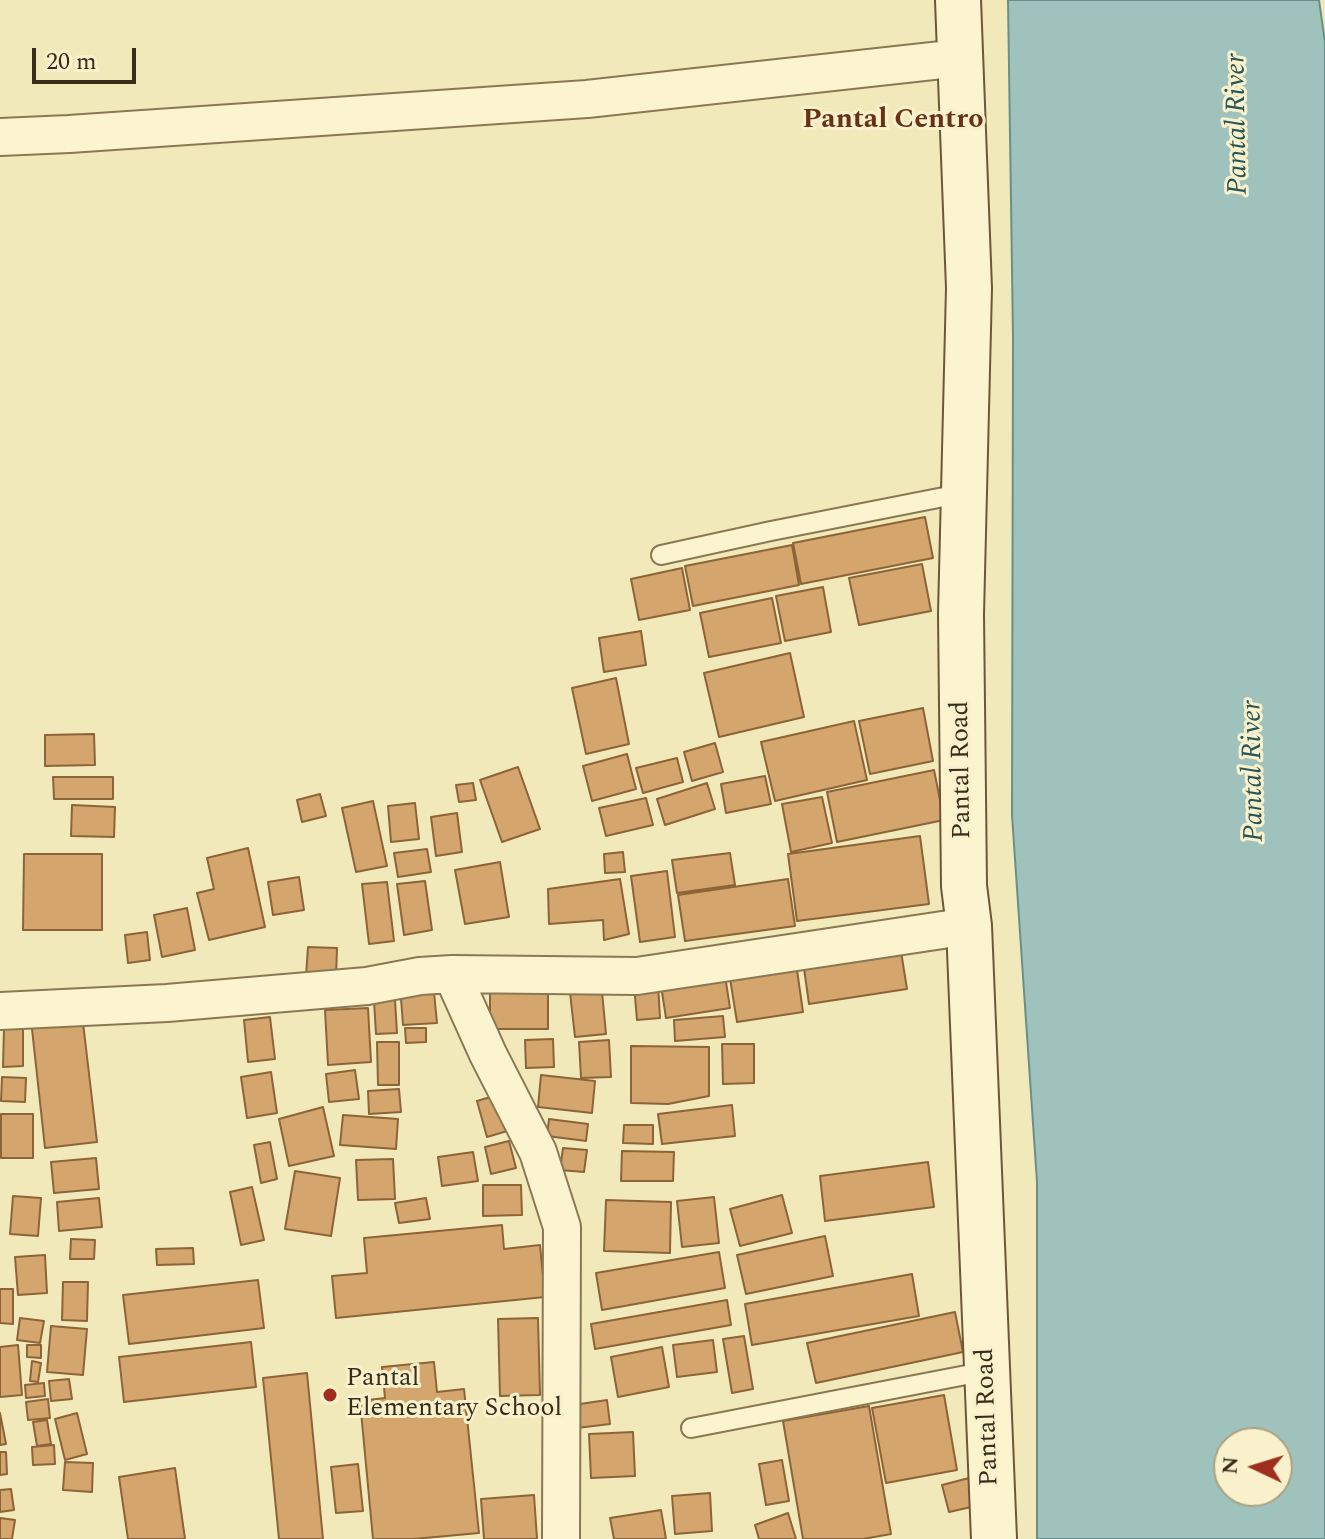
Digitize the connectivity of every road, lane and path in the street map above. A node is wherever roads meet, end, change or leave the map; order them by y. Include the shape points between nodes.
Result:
1 (958, 0) edge
2 (960, 58) junction
3 (0, 137) edge
4 (964, 493) junction
5 (661, 555) dead end
6 (969, 926) junction
7 (452, 974) junction
8 (0, 1011) edge
9 (987, 1371) junction
10 (691, 1428) dead end
11 (561, 1539) edge
12 (994, 1539) edge

1 - 2 street, Pantal Road
2 - 3 street via 587,99
2 - 4 street, Pantal Road via 969,288
4 - 5 lane
4 - 6 street, Pantal Road via 963,806
6 - 7 street via 637,976
6 - 9 street, Pantal Road
7 - 8 street via 167,1003
7 - 11 street via 538,1152 562,1227
9 - 10 lane
9 - 12 street, Pantal Road

